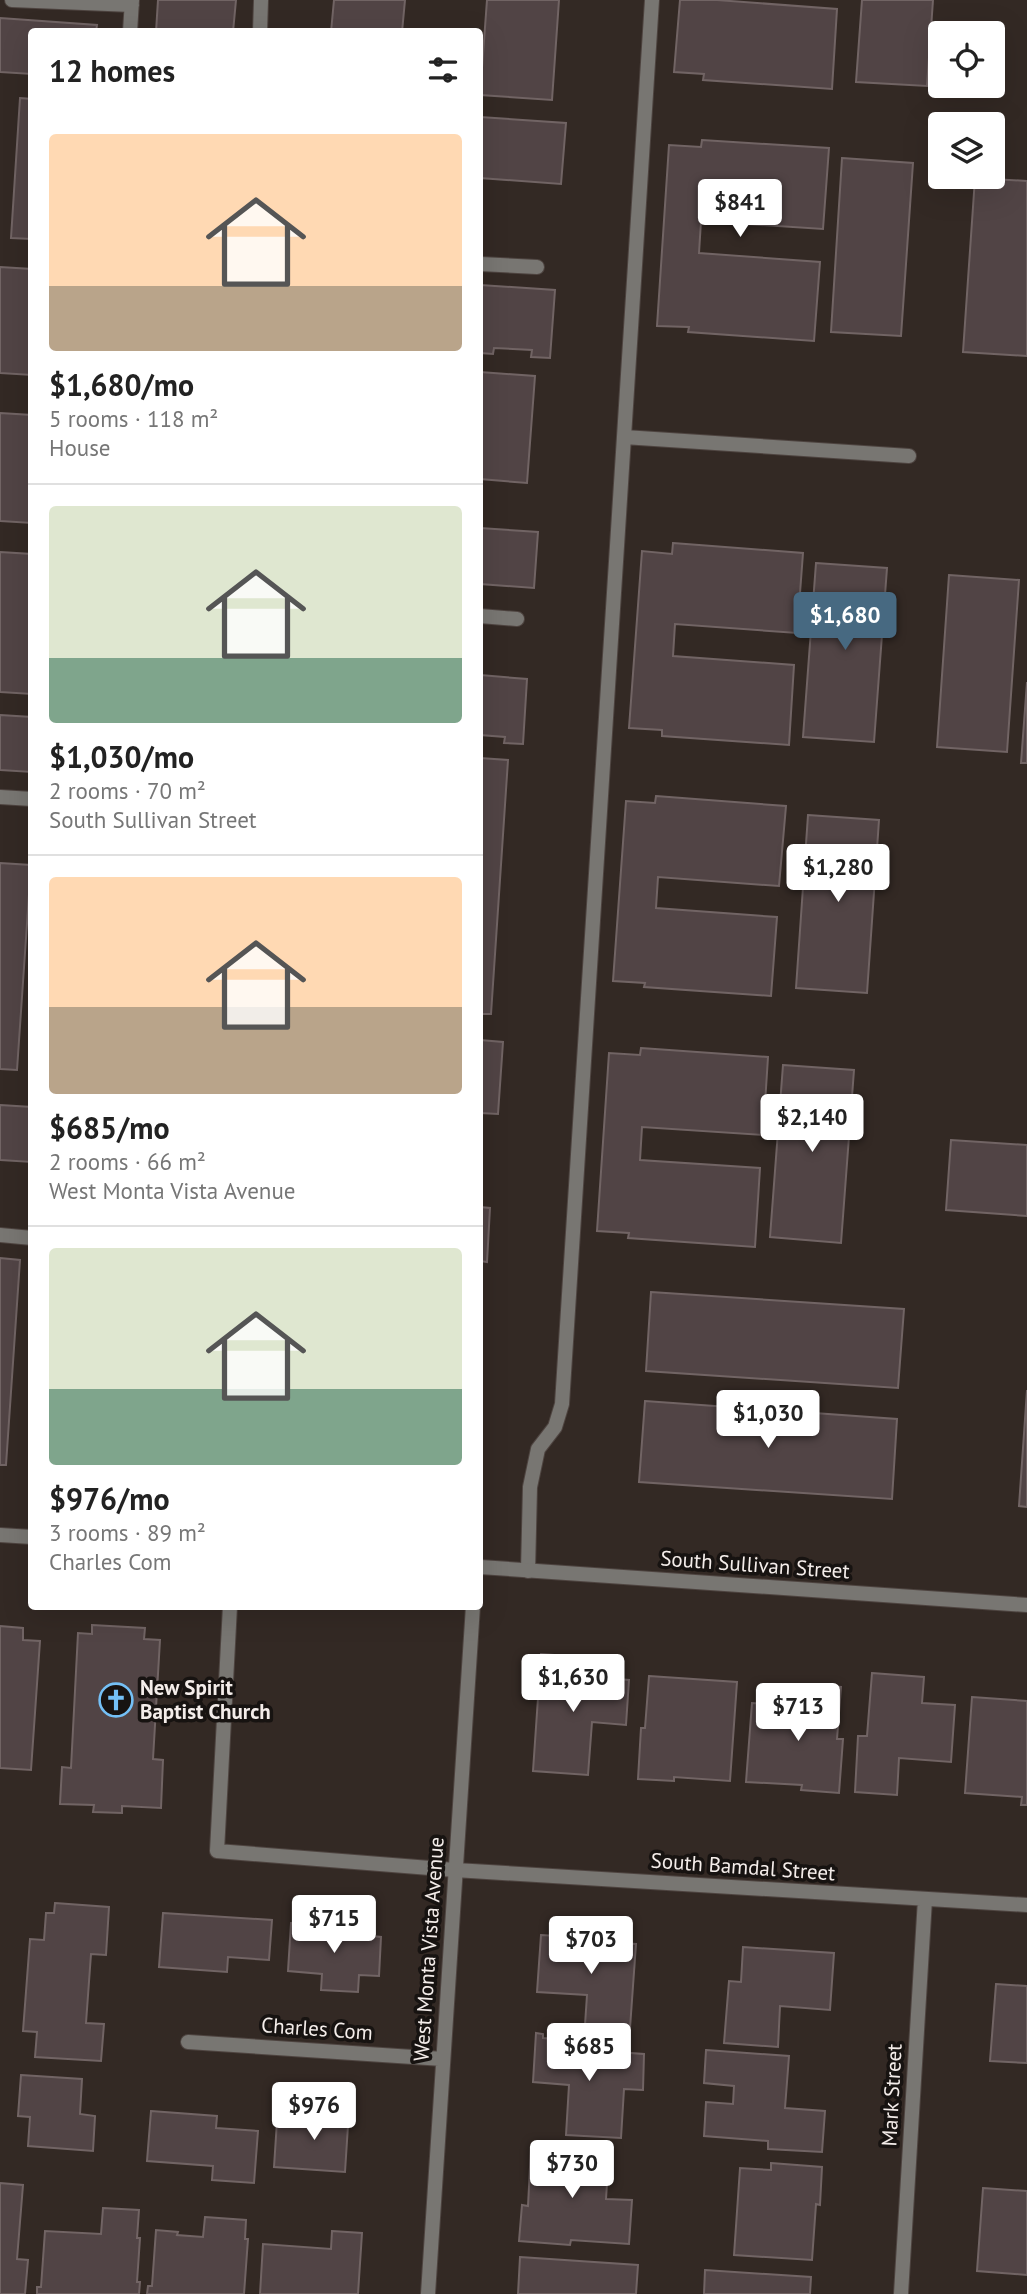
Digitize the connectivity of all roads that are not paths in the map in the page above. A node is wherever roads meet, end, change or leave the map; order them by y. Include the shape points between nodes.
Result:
1 (12, 0) edge
2 (261, 0) edge
3 (652, 0) edge
4 (132, 2) edge
5 (130, 28) edge
6 (260, 28) edge
7 (483, 264) edge
8 (537, 267) dead end
9 (624, 437) junction
10 (909, 456) dead end
11 (483, 616) edge
12 (517, 619) dead end
13 (0, 797) edge
14 (28, 799) edge
15 (0, 1235) edge
16 (28, 1238) edge
17 (0, 1535) edge
18 (28, 1537) edge
19 (483, 1567) edge
20 (528, 1571) junction
21 (1027, 1605) edge
22 (230, 1610) edge
23 (473, 1610) edge
24 (456, 1870) junction
25 (925, 1899) junction
26 (1027, 1905) edge
27 (188, 2042) dead end
28 (443, 2059) junction
29 (428, 2294) edge
30 (901, 2294) edge

1 - 4 street
2 - 6 street
3 - 9 street
4 - 5 street
7 - 8 street
9 - 10 street
9 - 20 street via 562,1404 555,1427 538,1449 530,1488
11 - 12 street
13 - 14 street
15 - 16 street
17 - 18 street
19 - 20 street, South Sullivan Street
20 - 21 street, South Sullivan Street
22 - 24 street, South Bamdal Street via 217,1851
23 - 24 street, West Monta Vista Avenue
24 - 25 street, South Bamdal Street
24 - 28 street, West Monta Vista Avenue
25 - 26 street, South Bamdal Street
25 - 30 street, Mark Street
27 - 28 street, Charles Com
28 - 29 street, West Monta Vista Avenue

